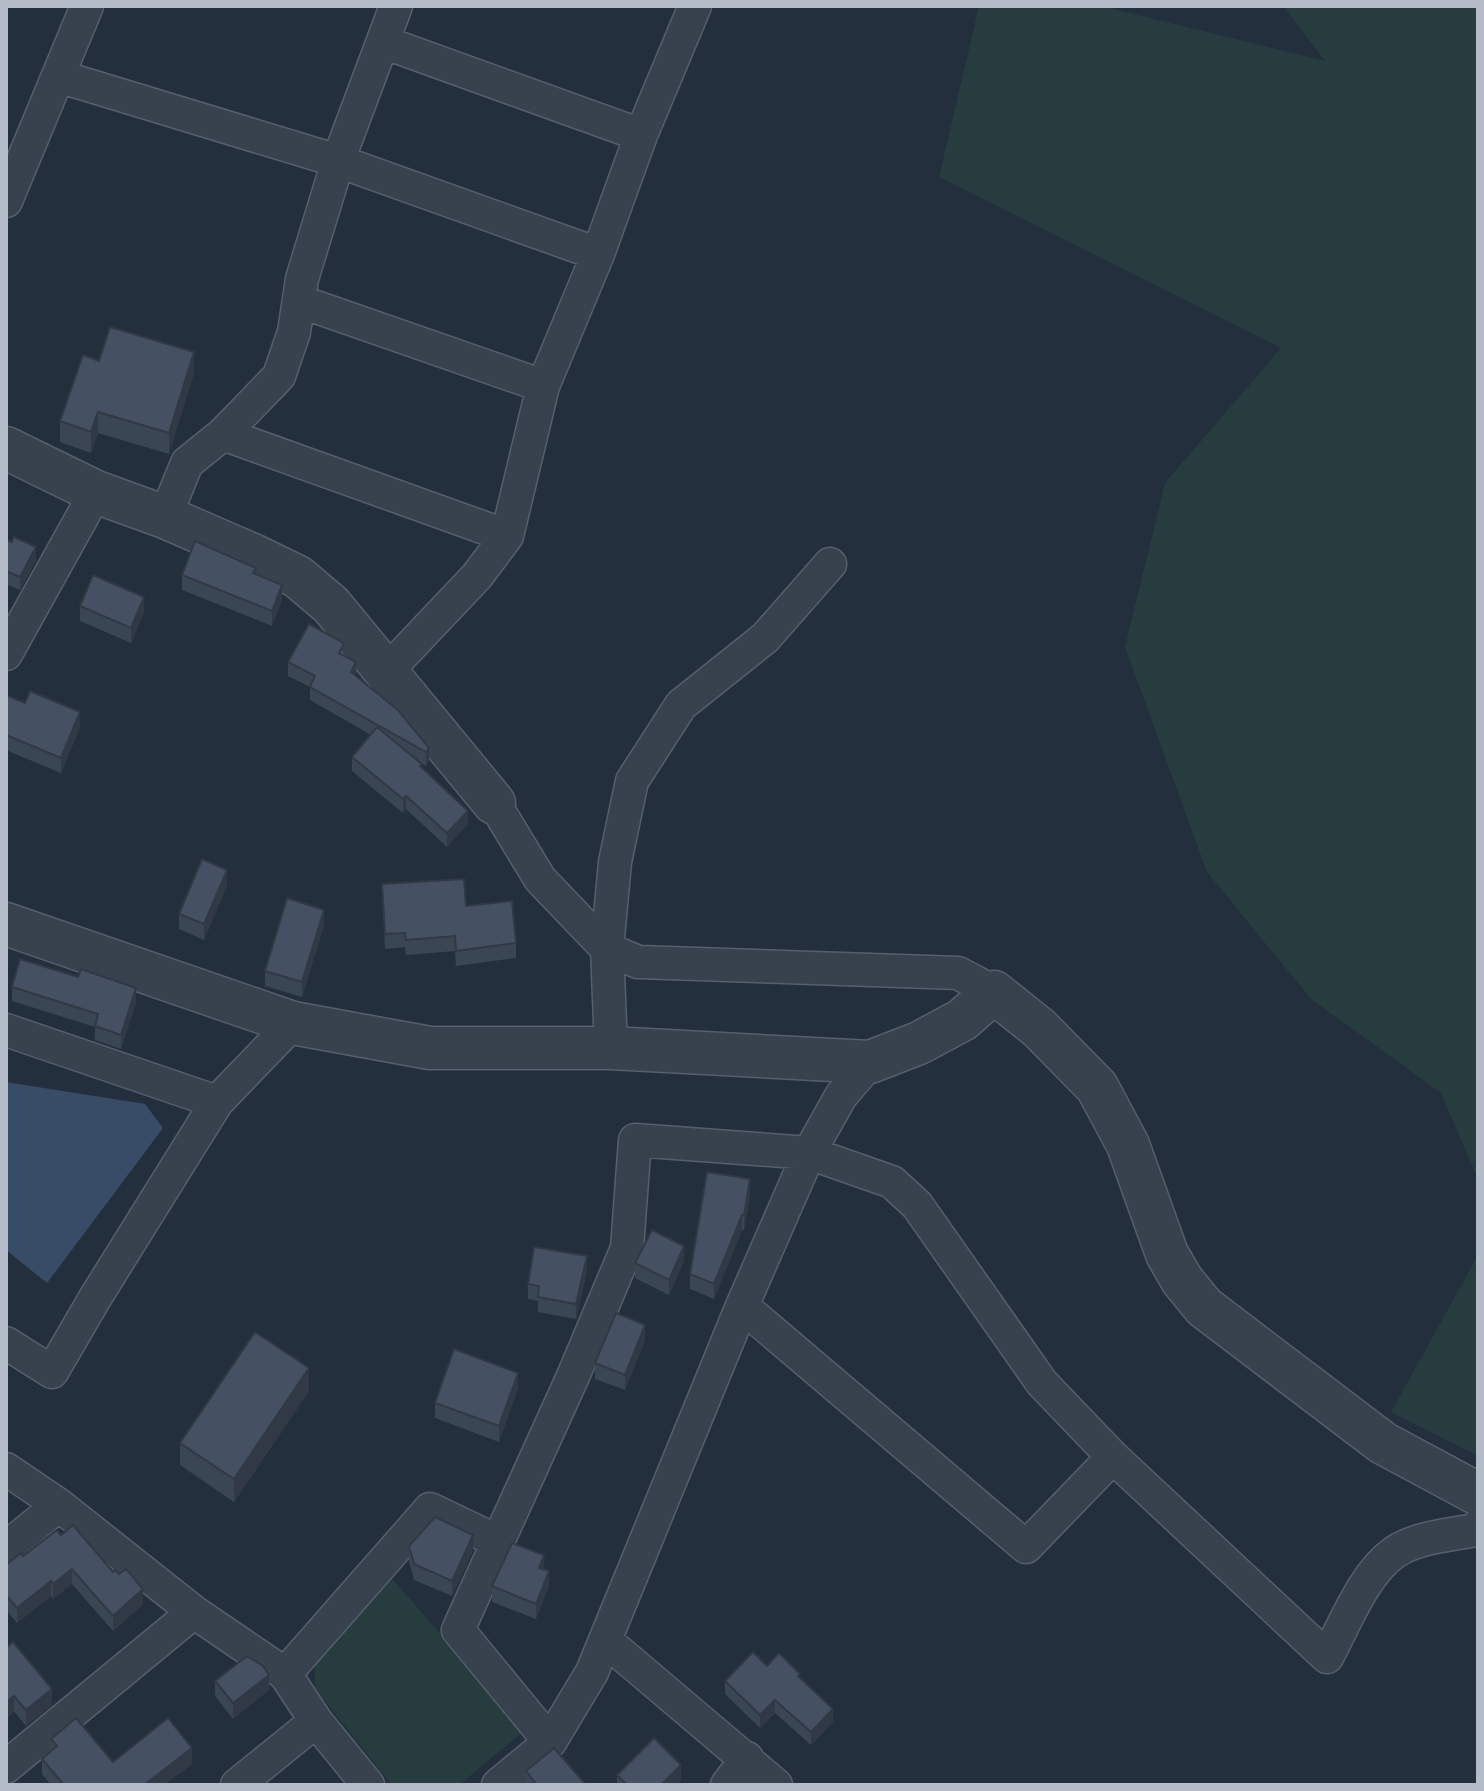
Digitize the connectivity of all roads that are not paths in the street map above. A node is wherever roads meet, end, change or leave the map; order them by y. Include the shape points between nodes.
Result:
1 (87, 6) edge
2 (396, 6) edge
3 (695, 6) edge
4 (383, 42) junction
5 (58, 76) junction
6 (641, 135) junction
7 (338, 161) junction
8 (6, 201) edge
9 (598, 254) junction
10 (299, 301) junction
11 (543, 386) junction
12 (223, 434) junction
13 (6, 448) edge
14 (96, 492) junction
15 (165, 517) junction
16 (507, 536) junction
17 (830, 564) dead end
18 (6, 654) edge
19 (387, 671) junction
20 (494, 803) joint
21 (6, 924) edge
22 (607, 949) junction
23 (994, 992) junction
24 (293, 1023) junction
25 (6, 1030) edge
26 (611, 1048) junction
27 (870, 1062) junction
28 (217, 1102) junction
29 (809, 1153) junction
30 (742, 1306) junction
31 (6, 1343) edge
32 (1113, 1457) junction
33 (6, 1469) edge
34 (1478, 1494) edge
35 (59, 1505) junction
36 (1478, 1526) edge
37 (497, 1541) junction
38 (6, 1548) edge
39 (194, 1612) junction
40 (605, 1640) junction
41 (285, 1674) junction
42 (316, 1721) junction
43 (550, 1742) junction
44 (747, 1758) junction
45 (6, 1767) edge
46 (237, 1785) edge
47 (368, 1785) edge
48 (498, 1785) edge
49 (727, 1785) edge
50 (776, 1785) edge

1 - 5 street
2 - 4 street
3 - 6 street
4 - 6 street
4 - 7 street
5 - 7 street
5 - 8 street
6 - 9 street
7 - 9 street
7 - 10 street
9 - 11 street
10 - 11 street
10 - 12 street via 279,376
11 - 16 street
12 - 15 street via 187,463
12 - 16 street
13 - 14 street
14 - 15 street
14 - 18 street
15 - 19 street via 298,577 331,605
16 - 19 street via 477,576
17 - 22 street via 765,638 681,705 632,781 615,862
19 - 20 street
20 - 22 street via 540,879
21 - 24 street
22 - 23 street via 638,962 958,973
22 - 26 street
23 - 27 street via 951,1026
23 - 34 street via 1039,1028 1097,1087 1128,1145 1167,1254 1204,1307 1383,1443
24 - 26 street via 430,1048
24 - 28 street
25 - 28 street
26 - 27 street
27 - 29 street via 841,1096
28 - 31 street via 52,1372
29 - 30 street
29 - 32 street via 892,1182 917,1205 1042,1383
29 - 37 street via 635,1140 627,1248
30 - 32 street via 1026,1547
30 - 40 street
32 - 36 street via 1327,1657 1374,1572 1397,1550
33 - 35 street
35 - 38 street
35 - 39 street
37 - 41 street via 430,1509
37 - 43 street via 458,1630
39 - 41 street
39 - 45 street
40 - 43 street
40 - 44 street
41 - 42 street
42 - 46 street
42 - 47 street
43 - 48 street
44 - 49 street
44 - 50 street

